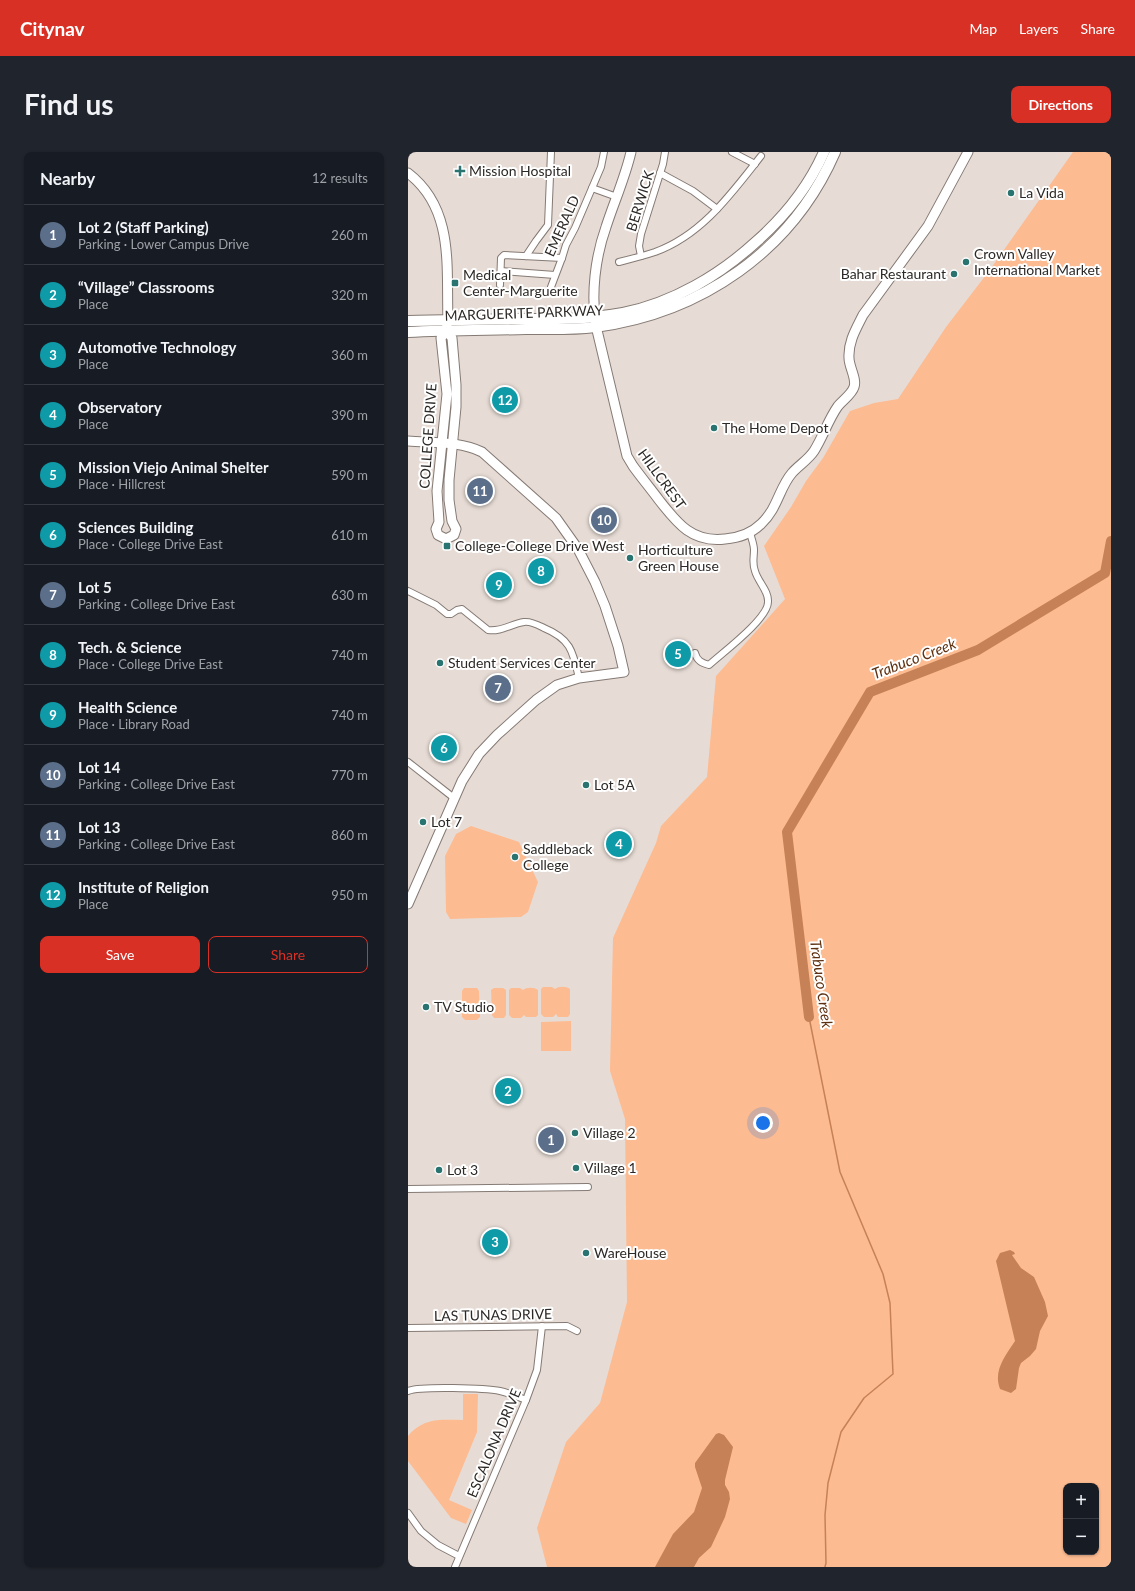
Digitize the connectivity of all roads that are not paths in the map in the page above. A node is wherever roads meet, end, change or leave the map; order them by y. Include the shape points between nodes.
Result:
1 (551, 152) edge
2 (604, 152) edge
3 (631, 152) edge
4 (665, 152) edge
5 (732, 152) edge
6 (824, 152) edge
7 (835, 152) edge
8 (968, 152) edge
9 (761, 156) dead end
10 (755, 164) junction
11 (408, 173) edge
12 (660, 174) junction
13 (592, 188) junction
14 (617, 197) junction
15 (717, 209) junction
16 (526, 256) junction
17 (641, 256) junction
18 (562, 258) junction
19 (619, 262) dead end
20 (501, 271) junction
21 (555, 275) junction
22 (500, 285) dead end
23 (551, 287) dead end
24 (408, 321) edge
25 (595, 322) junction
26 (447, 325) junction
27 (408, 332) edge
28 (408, 441) edge
29 (442, 444) junction
30 (452, 445) junction
31 (452, 521) junction
32 (439, 522) junction
33 (750, 532) junction
34 (408, 591) edge
35 (695, 653) dead end
36 (579, 678) junction
37 (408, 762) edge
38 (454, 798) junction
39 (408, 904) edge
40 (588, 1188) dead end
41 (408, 1189) edge
42 (542, 1326) junction
43 (408, 1328) edge
44 (577, 1331) dead end
45 (408, 1391) edge
46 (526, 1400) junction
47 (408, 1513) edge
48 (459, 1556) junction
49 (455, 1567) edge

1 - 16 street via 548,225
2 - 13 street, EMERALD
3 - 14 street, HILLCREST
4 - 12 street, BERWICK
5 - 10 street
6 - 25 main road, MARGUERITE PARKWAY via 801,194 773,227 717,273 671,298
7 - 25 main road, MARGUERITE PARKWAY via 810,199 782,234 722,282 675,307 629,321
8 - 33 street, HILLCREST via 928,226 854,331 849,358 854,387 838,407 814,451 792,473 771,514
9 - 10 street
10 - 15 street
11 - 26 street via 430,196 443,227 446,244
12 - 15 street via 692,191
12 - 17 street, BERWICK via 641,234
13 - 14 street
13 - 18 street, EMERALD
14 - 25 street, HILLCREST via 599,251 594,295
15 - 17 street via 679,241
16 - 18 street
16 - 20 street via 504,255 501,258
17 - 19 street
18 - 21 street, EMERALD
20 - 21 street
20 - 22 street
21 - 23 street, EMERALD
24 - 26 main road, MARGUERITE PARKWAY
25 - 26 main road, MARGUERITE PARKWAY via 561,319
25 - 33 street, HILLCREST via 627,456 633,466 680,526 690,532 722,540
26 - 27 main road, MARGUERITE PARKWAY
26 - 29 street, COLLEGE DRIVE via 441,338 447,394
26 - 30 street, COLLEGE DRIVE via 452,338 456,385
28 - 29 street
29 - 30 street
29 - 32 street, COLLEGE DRIVE via 437,491
30 - 31 street, COLLEGE DRIVE via 449,480
30 - 36 street via 472,447 482,452 556,518 585,560 607,612 624,672
31 - 32 street via 446,519
31 - 32 street, COLLEGE DRIVE via 456,526 456,532 446,539 440,537 437,532
33 - 35 street via 754,548 754,572 766,594 766,609 759,620 709,665 702,663
34 - 36 street via 436,605 447,614 462,610 488,630 527,622 552,631 569,646
36 - 38 street via 550,689 497,735 470,767
37 - 38 street
38 - 39 street
40 - 41 street
42 - 43 street, LAS TUNAS DRIVE
42 - 44 street, LAS TUNAS DRIVE via 567,1326
42 - 46 street, ESCALONA DRIVE via 537,1370
45 - 46 street via 479,1388 500,1391
46 - 48 street, ESCALONA DRIVE
47 - 48 street via 421,1531 438,1546
48 - 49 street, ESCALONA DRIVE

